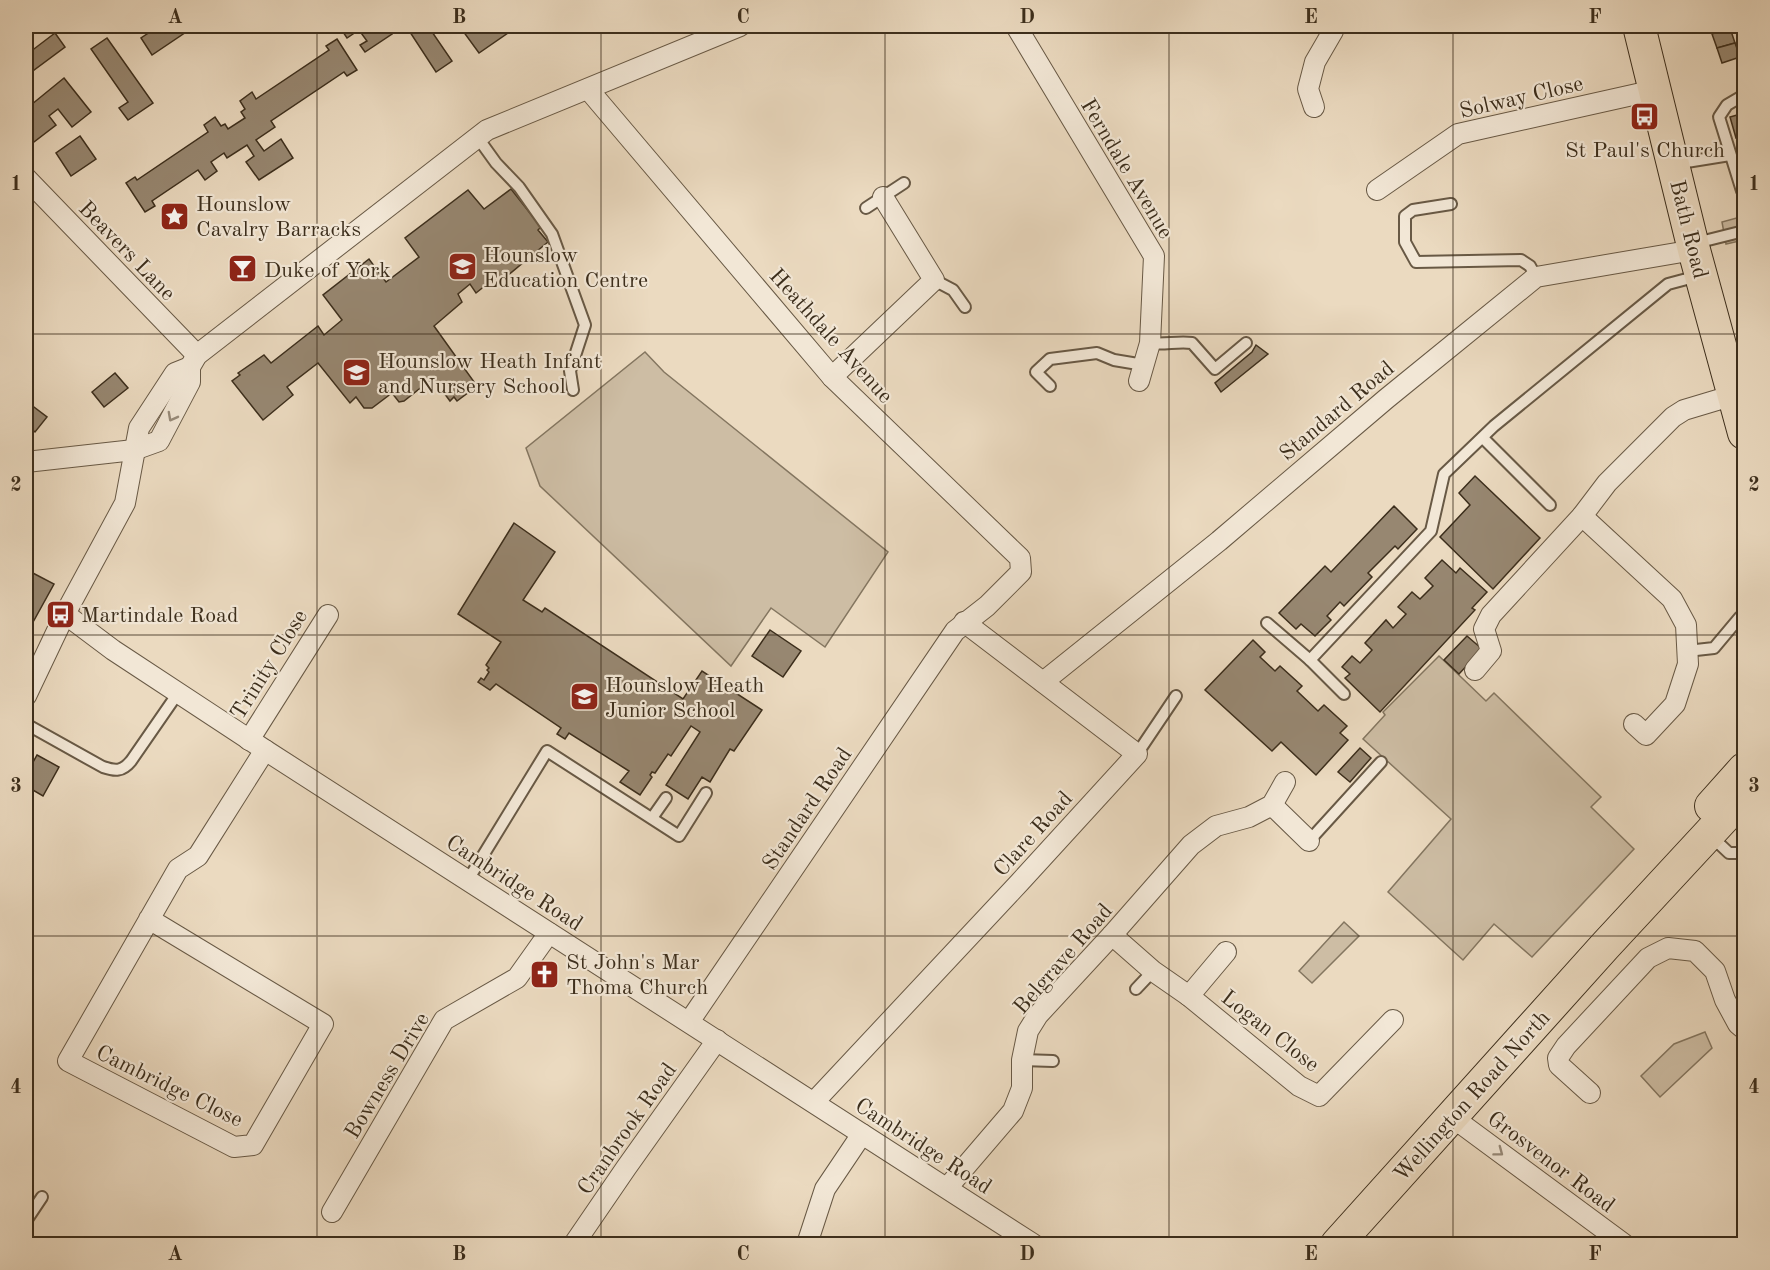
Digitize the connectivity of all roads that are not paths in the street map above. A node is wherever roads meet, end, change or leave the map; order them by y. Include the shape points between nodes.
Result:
1 (740, 26) edge
2 (1016, 26) edge
3 (1331, 26) edge
4 (1639, 26) edge
5 (588, 89) junction
6 (1655, 90) junction
7 (1744, 95) edge
8 (1314, 107) dead end
9 (478, 138) junction
10 (1730, 155) junction
11 (1674, 164) junction
12 (26, 178) edge
13 (904, 183) dead end
14 (1377, 190) dead end
15 (1744, 192) edge
16 (883, 197) junction
17 (1450, 204) dead end
18 (866, 208) dead end
19 (1744, 231) edge
20 (1696, 256) junction
21 (1536, 277) junction
22 (934, 280) junction
23 (965, 307) dead end
24 (1150, 343) junction
25 (1246, 343) dead end
26 (193, 361) junction
27 (1141, 373) joint
28 (832, 377) junction
29 (1050, 386) dead end
30 (573, 390) dead end
31 (1734, 395) junction
32 (1744, 433) edge
33 (1482, 438) junction
34 (134, 450) junction
35 (26, 462) edge
36 (1550, 505) dead end
37 (1582, 516) junction
38 (65, 614) junction
39 (328, 615) dead end
40 (1740, 617) dead end
41 (964, 622) junction
42 (1267, 623) dead end
43 (1687, 651) junction
44 (1310, 660) junction
45 (1475, 670) dead end
46 (1043, 682) junction
47 (178, 693) junction
48 (1344, 694) dead end
49 (26, 696) edge
50 (1176, 696) dead end
51 (26, 724) edge
52 (1634, 724) dead end
53 (257, 745) junction
54 (1137, 754) junction
55 (1381, 762) dead end
56 (1744, 769) edge
57 (1285, 782) dead end
58 (706, 793) dead end
59 (1744, 796) edge
60 (666, 798) dead end
61 (1272, 806) junction
62 (652, 818) junction
63 (1709, 834) junction
64 (1309, 841) joint
65 (1744, 853) edge
66 (468, 880) junction
67 (148, 918) junction
68 (549, 933) junction
69 (1112, 935) junction
70 (1605, 945) junction
71 (1226, 952) dead end
72 (1153, 971) junction
73 (1136, 989) dead end
74 (1189, 996) junction
75 (1393, 1020) dead end
76 (689, 1022) junction
77 (1744, 1029) edge
78 (717, 1040) junction
79 (1022, 1059) junction
80 (1053, 1061) dead end
81 (1590, 1093) dead end
82 (814, 1102) junction
83 (1452, 1117) junction
84 (862, 1134) junction
85 (947, 1188) junction
86 (42, 1197) dead end
87 (332, 1212) dead end
88 (26, 1221) edge
89 (574, 1245) edge
90 (807, 1245) edge
91 (1033, 1245) edge
92 (1337, 1245) edge
93 (1624, 1245) edge

1 - 5 street
2 - 24 street, Ferndale Avenue via 1154,256
3 - 8 street via 1333,31 1315,62 1308,89
4 - 6 main road, Bath Road
5 - 9 street via 487,130
5 - 28 street, Heathdale Avenue
6 - 11 main road, Bath Road
6 - 14 street, Solway Close via 1458,134
7 - 10 lane via 1727,105 1719,117
9 - 26 street
9 - 30 lane via 552,234 585,325 570,371
10 - 11 lane
10 - 15 lane
11 - 20 main road, Bath Road
12 - 26 street, Beavers Lane
13 - 16 lane
16 - 18 lane
16 - 22 street
17 - 21 lane via 1413,210 1405,216 1405,242 1416,262 1521,260
19 - 20 lane
20 - 21 street, Standard Road
20 - 31 main road, Bath Road
20 - 33 lane via 1668,284
21 - 46 street, Standard Road
22 - 23 lane via 953,290
22 - 28 street
24 - 25 lane via 1192,343 1215,369
24 - 27 street, Ferndale Avenue
26 - 34 street via 190,382 159,441
27 - 29 lane via 1097,352 1050,359 1036,372
28 - 41 street, Heathdale Avenue via 1020,558 1021,572 987,606
31 - 32 main road, Bath Road
31 - 37 street via 1673,417 1607,483
33 - 36 lane
33 - 44 lane via 1444,474 1431,531
34 - 35 street
34 - 38 street via 125,503
37 - 43 street via 1672,599 1686,625
37 - 45 street via 1491,615 1484,629 1491,651
38 - 47 street, Cambridge Road
38 - 49 street
39 - 53 street, Trinity Close
40 - 43 lane via 1714,648
41 - 46 street
41 - 76 street, Standard Road
42 - 44 lane
43 - 52 street via 1688,663 1675,704 1646,735
44 - 48 lane
46 - 54 street
47 - 51 lane via 131,761 120,770 103,767
47 - 53 street, Cambridge Road
50 - 54 lane
53 - 66 street, Cambridge Road
53 - 67 street, Cambridge Close via 198,856 178,869
54 - 82 street, Clare Road
55 - 64 lane
56 - 70 main road, Wellington Road North via 1630,908
57 - 61 street
58 - 62 lane via 678,836
59 - 63 main road, Wellington Road North
60 - 62 lane
61 - 64 street
61 - 69 street, Belgrave Road via 1216,826 1191,845
62 - 66 lane via 547,751
63 - 65 lane via 1729,853
63 - 70 main road, Wellington Road North
66 - 68 street, Cambridge Road
67 - 67 street, Cambridge Close via 68,1061 234,1147 253,1145 323,1024
68 - 76 street, Cambridge Road
68 - 87 street, Bowness Drive via 517,978 444,1020
69 - 72 street, Logan Close
69 - 79 street, Belgrave Road via 1038,1015 1028,1031
70 - 83 main road, Wellington Road North
71 - 74 street
72 - 73 lane
72 - 74 street, Logan Close
74 - 75 street, Logan Close via 1299,1086 1319,1095
76 - 78 street, Cambridge Road
77 - 81 street via 1725,1000 1715,971 1695,951 1668,948 1648,958 1558,1058 1558,1065
78 - 82 street, Cambridge Road
78 - 89 street, Cranbrook Road
79 - 80 lane
79 - 85 street, Belgrave Road via 1022,1088 1013,1111
82 - 84 street, Cambridge Road
83 - 92 main road, Wellington Road North
83 -> 93 street, Grosvenor Road
84 - 85 street, Cambridge Road
84 - 90 street via 825,1189
85 - 91 street, Cambridge Road
86 - 88 lane

